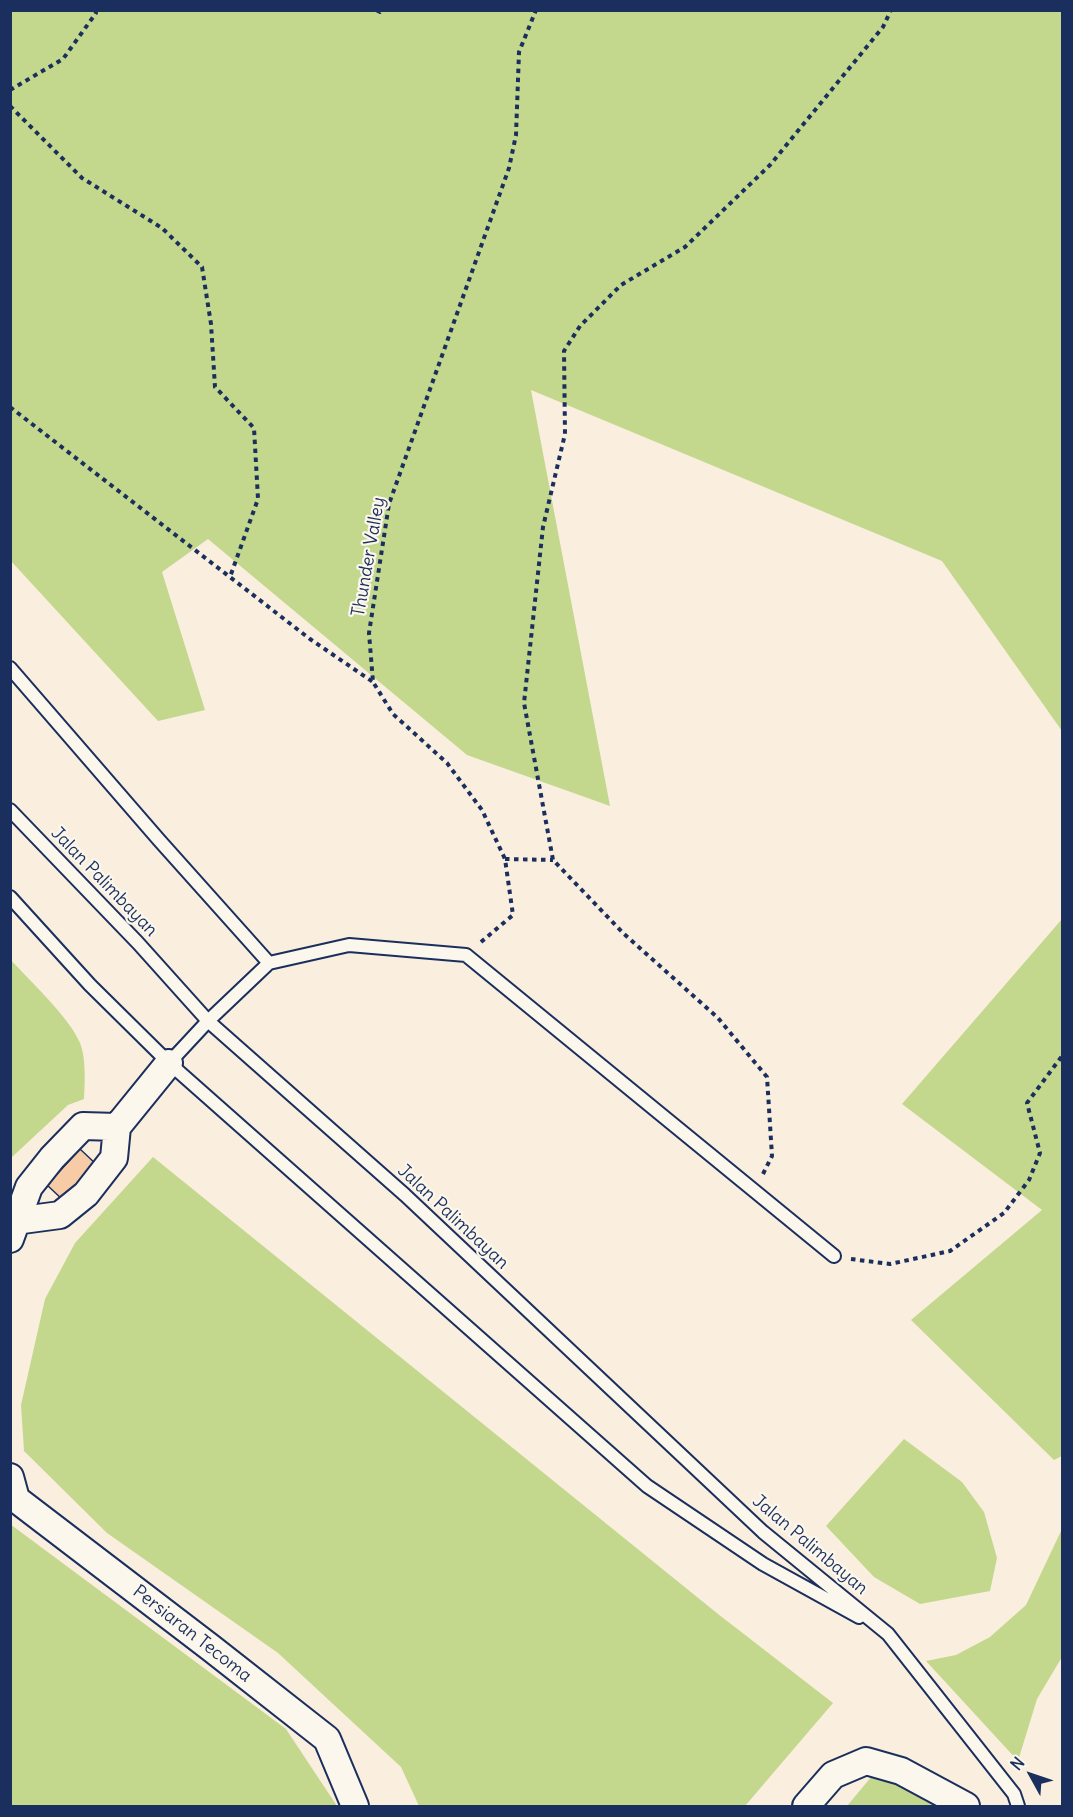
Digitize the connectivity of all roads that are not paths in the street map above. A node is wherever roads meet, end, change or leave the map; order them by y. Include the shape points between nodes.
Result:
1 (10, 668) edge
2 (10, 810) edge
3 (10, 897) edge
4 (269, 963) junction
5 (208, 1021) junction
6 (169, 1063) junction
7 (117, 1127) junction
8 (13, 1230) edge
9 (834, 1256) road end
10 (10, 1478) edge
11 (888, 1634) junction
12 (355, 1806) edge
13 (806, 1806) edge
14 (966, 1806) edge
15 (1018, 1806) edge

1 - 4 lane
2 - 5 lane, Jalan Palimbayan
3 - 6 lane, Jalan Palimbayan via 90,985
4 - 5 lane
4 - 9 lane via 349,945 466,955
5 - 6 lane
5 - 11 lane, Jalan Palimbayan via 405,1195 763,1532
6 - 7 street
6 - 11 lane, Jalan Palimbayan via 647,1486 763,1563
7 - 8 street via 114,1158 86,1194 60,1215
7 - 8 street via 83,1126 30,1187
10 - 12 street, Persiaran Tecoma via 16,1499 327,1739
11 - 15 lane, Jalan Palimbayan via 1014,1794
13 - 14 street via 833,1775 866,1761 901,1771

